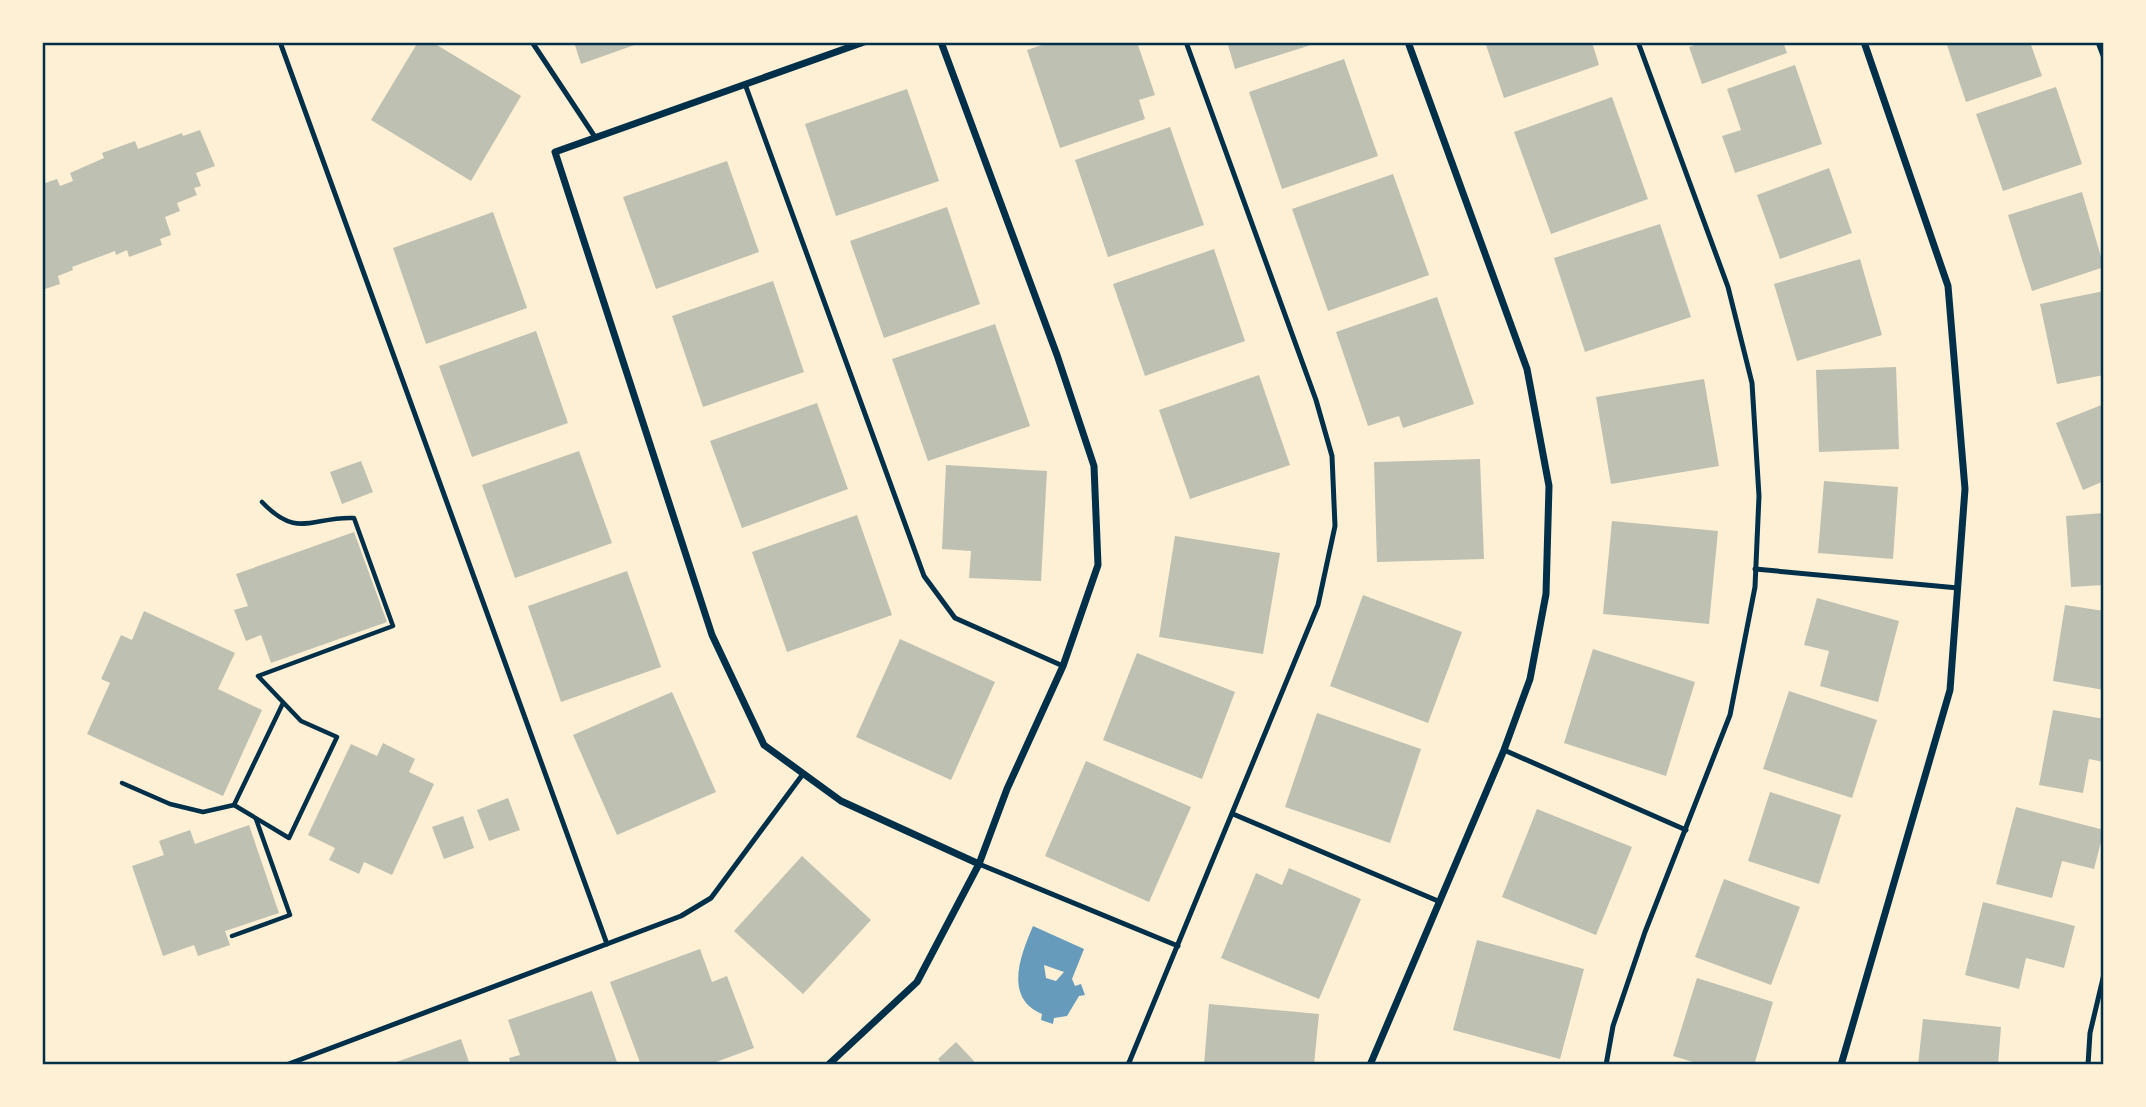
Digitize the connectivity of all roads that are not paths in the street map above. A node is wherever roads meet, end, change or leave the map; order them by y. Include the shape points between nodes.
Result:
1 (280, 42) edge
2 (532, 42) edge
3 (864, 42) edge
4 (941, 42) edge
5 (1185, 42) edge
6 (1408, 42) edge
7 (1638, 42) edge
8 (1864, 42) edge
9 (2098, 42) edge
10 (2104, 58) edge
11 (745, 84) junction
12 (595, 137) junction
13 (1755, 569) junction
14 (1958, 588) junction
15 (1063, 666) junction
16 (1504, 750) junction
17 (803, 774) junction
18 (1233, 814) junction
19 (1686, 830) junction
20 (979, 864) junction
21 (1438, 901) junction
22 (607, 944) junction
23 (1178, 946) junction
24 (2104, 974) edge
25 (286, 1065) edge
26 (828, 1065) edge
27 (1128, 1065) edge
28 (1370, 1065) edge
29 (1606, 1065) edge
30 (1841, 1065) edge
31 (2088, 1065) edge

1 - 22 lane
2 - 12 lane
3 - 11 street
4 - 15 street via 1094,466 1098,565
5 - 18 lane via 1316,400 1332,457 1335,526 1318,605
6 - 16 street via 1527,369 1549,486 1546,594 1530,680
7 - 13 lane via 1728,287 1752,383 1759,496
8 - 14 street via 1948,286 1965,489
9 - 10 lane
11 - 12 street
11 - 15 lane via 924,576 955,618
12 - 17 street via 555,152 712,635 764,745
13 - 14 lane
13 - 19 lane via 1730,715
14 - 30 street via 1950,690
15 - 20 street via 1007,789
16 - 19 lane
16 - 21 street
17 - 20 street via 841,801
17 - 22 lane via 711,898 681,916
18 - 21 lane
18 - 23 lane
19 - 29 lane via 1612,1026
20 - 23 lane
20 - 26 street via 917,982
21 - 28 street
22 - 25 lane
23 - 27 lane
24 - 31 lane via 2090,1033

